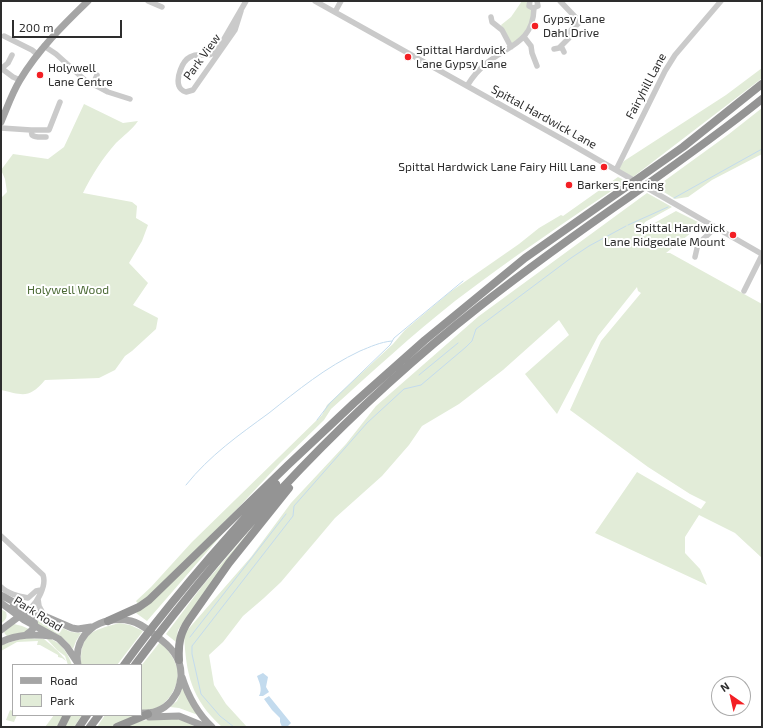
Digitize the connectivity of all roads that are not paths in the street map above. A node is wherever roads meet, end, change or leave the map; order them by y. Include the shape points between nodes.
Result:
1 (88, 1) edge
2 (148, 1) edge
3 (246, 1) edge
4 (314, 1) edge
5 (341, 1) edge
6 (530, 1) edge
7 (560, 1) edge
8 (721, 1) edge
9 (156, 3) edge
10 (538, 3) edge
11 (162, 7) dead end
12 (241, 11) junction
13 (335, 12) junction
14 (490, 18) dead end
15 (4, 36) dead end
16 (524, 37) junction
17 (44, 46) junction
18 (511, 47) junction
19 (554, 49) dead end
20 (37, 54) junction
21 (12, 55) dead end
22 (534, 65) dead end
23 (1, 68) edge
24 (97, 75) dead end
25 (20, 80) junction
26 (93, 84) junction
27 (762, 84) edge
28 (467, 86) junction
29 (130, 99) dead end
30 (762, 99) edge
31 (60, 102) dead end
32 (1, 122) edge
33 (1, 128) edge
34 (31, 130) junction
35 (46, 137) dead end
36 (616, 170) junction
37 (716, 227) junction
38 (762, 255) edge
39 (695, 257) dead end
40 (744, 292) dead end
41 (320, 436) junction
42 (325, 444) junction
43 (1, 536) edge
44 (1, 588) edge
45 (41, 590) junction
46 (2, 598) edge
47 (38, 598) junction
48 (8, 609) junction
49 (24, 613) junction
50 (44, 615) junction
51 (54, 620) junction
52 (104, 622) junction
53 (35, 626) junction
54 (93, 627) junction
55 (2, 630) edge
56 (27, 634) junction
57 (53, 636) junction
58 (4, 640) edge
59 (178, 660) junction
60 (76, 664) edge
61 (76, 664) edge
62 (125, 664) edge
63 (136, 664) edge
64 (181, 671) junction
65 (148, 713) edge
66 (66, 716) edge
67 (86, 716) edge
68 (98, 716) edge
69 (141, 716) edge
70 (132, 720) junction
71 (61, 727) edge
72 (79, 727) edge
73 (90, 727) edge
74 (117, 727) edge
75 (210, 727) edge

1 - 17 main road
2 - 9 street
3 - 12 street, Park View
4 - 13 street, Spittal Hardwick Lane
5 - 13 street
6 - 10 street via 529,6
7 - 19 street via 580,22 568,33 569,38 562,49
8 - 36 street, Fairyhill Lane via 675,55 665,71
9 - 11 street
10 - 16 street via 533,23
12 - 12 street, Park View via 235,30 193,90 182,90 178,80 186,60 196,55 210,56 215,53
13 - 28 street, Spittal Hardwick Lane
14 - 18 street via 502,30
15 - 20 street
16 - 18 street
16 - 22 street via 531,46
17 - 20 main road
17 - 26 street
18 - 28 street via 478,70
20 - 25 main road
21 - 23 street via 8,63
23 - 25 street
24 - 26 street
25 - 32 main road
26 - 29 street
27 - 41 highway via 683,147 525,258 392,369
28 - 36 street, Spittal Hardwick Lane
30 - 42 highway via 705,144 539,261 478,308 390,383
31 - 34 street via 49,130
33 - 34 street
34 - 35 street via 38,138
36 - 37 street, Spittal Hardwick Lane
37 - 38 street, Spittal Hardwick Lane
37 - 39 street via 698,244
38 - 40 street
41 - 52 highway via 149,600
41 - 62 highway via 203,564
42 - 59 highway via 229,564 189,620 180,636
42 - 63 highway via 230,546
43 - 45 street via 43,574
44 - 45 street, Park Road via 25,598
45 - 47 street
46 - 48 main road, Park Road
46 - 49 main road, Park Road
47 - 49 street
47 - 50 street
48 - 49 main road, Park Road
48 - 55 main road via 8,618
49 - 50 main road, Park Road
49 - 53 main road, Park Road
49 - 55 main road
50 - 51 main road, Park Road
51 - 52 main road via 78,624
51 - 54 main road, Park Road via 72,628
52 - 54 main road
52 - 59 main road via 125,620 141,625 165,642 174,651
53 - 56 main road
53 - 57 main road, Park Road
54 - 60 main road via 80,642
55 - 58 main road
56 - 57 main road
56 - 58 main road
57 - 61 main road, Park Road via 67,647
59 - 64 main road
64 - 65 main road via 180,686 169,704
64 - 75 main road via 190,698
65 - 75 main road via 186,713
66 - 71 highway
67 - 72 highway
68 - 73 highway
69 - 70 highway
70 - 74 highway
70 - 75 main road via 180,716

